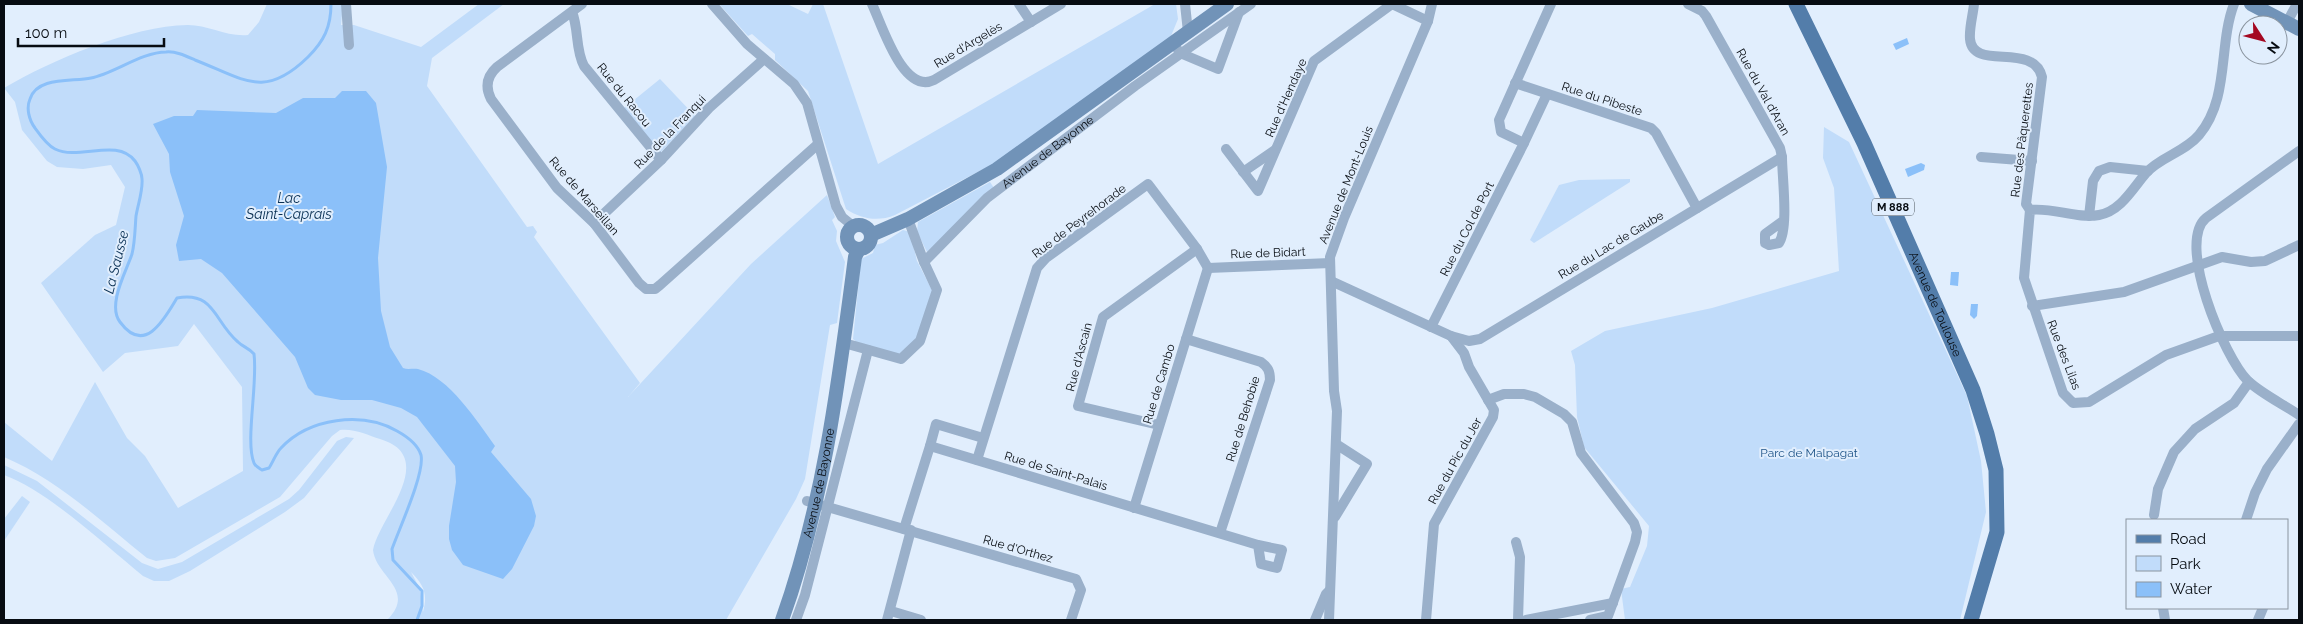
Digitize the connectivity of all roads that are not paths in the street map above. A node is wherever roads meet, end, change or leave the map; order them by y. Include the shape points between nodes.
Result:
1 (346, 4) edge
2 (582, 4) edge
3 (712, 4) edge
4 (872, 4) edge
5 (1019, 4) edge
6 (1062, 4) edge
7 (1185, 4) edge
8 (1227, 4) edge
9 (1251, 4) edge
10 (1392, 4) edge
11 (1432, 4) edge
12 (1551, 4) edge
13 (1688, 4) edge
14 (1796, 4) edge
15 (1974, 4) edge
16 (2234, 4) edge
17 (2251, 4) edge
18 (2298, 4) edge
19 (1703, 8) edge
20 (572, 12) junction
21 (1239, 12) junction
22 (1428, 20) junction
23 (1031, 22) junction
24 (2293, 25) edge
25 (1188, 32) junction
26 (349, 45) dead end
27 (1177, 48) junction
28 (764, 59) junction
29 (1515, 83) junction
30 (1547, 94) junction
31 (1524, 143) junction
32 (817, 145) junction
33 (1226, 149) dead end
34 (1276, 149) junction
35 (2299, 151) edge
36 (1782, 157) junction
37 (1980, 157) dead end
38 (661, 160) junction
39 (2032, 161) junction
40 (2148, 171) junction
41 (1243, 172) junction
42 (1697, 208) junction
43 (2030, 210) junction
44 (2089, 216) junction
45 (908, 219) junction
46 (1783, 221) dead end
47 (594, 223) junction
48 (854, 226) junction
49 (871, 235) junction
50 (2299, 245) edge
51 (859, 249) junction
52 (1197, 249) junction
53 (924, 262) junction
54 (1330, 263) junction
55 (2198, 264) junction
56 (1208, 268) junction
57 (1330, 281) junction
58 (2032, 306) junction
59 (1431, 326) junction
60 (1451, 336) junction
61 (2219, 336) junction
62 (2299, 336) edge
63 (1186, 339) junction
64 (844, 343) junction
65 (868, 350) junction
66 (2249, 382) junction
67 (1488, 400) junction
68 (2299, 415) edge
69 (2299, 424) edge
70 (1159, 425) junction
71 (983, 438) junction
72 (1336, 444) junction
73 (930, 446) junction
74 (977, 460) junction
75 (817, 503) junction
76 (1134, 508) junction
77 (2154, 515) dead end
78 (2246, 519) edge
79 (1333, 520) junction
80 (907, 530) junction
81 (1220, 533) junction
82 (1516, 542) dead end
83 (1258, 545) dead end
84 (1330, 590) junction
85 (1613, 603) junction
86 (889, 616) edge
87 (782, 620) edge
88 (796, 620) edge
89 (922, 620) edge
90 (1071, 620) edge
91 (1315, 620) edge
92 (1329, 620) edge
93 (1426, 620) edge
94 (1518, 620) edge
95 (1526, 620) edge
96 (1590, 620) edge
97 (1971, 620) edge

1 - 26 street
2 - 20 street, Rue de Marseillan
3 - 28 street
4 - 23 street, Rue d'Argelès via 902,67 909,77 919,82 934,80
5 - 23 street
6 - 23 street, Rue d'Argelès
7 - 25 street
8 - 25 street, Avenue de Bayonne
9 - 21 street, Avenue de Bayonne
10 - 22 street, Rue d'Hendaye
10 - 34 street, Rue d'Hendaye via 1314,61
11 - 22 street, Avenue de Mont-Louis
12 - 29 street
13 - 19 street, Rue du Val d'Aran
14 - 97 main road, Avenue de Toulouse / M 888 via 1868,152 1973,390 1987,434 1996,470 1997,532
15 - 39 street, Rue des Pâquerettes via 1970,39 1976,50 1987,55 2029,60 2040,69 2042,77
16 - 40 street via 2224,69 2210,119 2198,137
17 - 24 street
18 - 24 street
19 - 36 street, Rue du Val d'Aran
20 - 38 street, Rue du Racou via 584,66
20 - 47 street, Rue de Marseillan via 493,71 487,90 557,188
21 - 27 street, Avenue de Bayonne
21 - 27 street via 1218,69
22 - 54 street, Avenue de Mont-Louis via 1344,218
25 - 27 street, Avenue de Bayonne
27 - 45 street, Avenue de Bayonne via 997,169
27 - 53 street, Avenue de Bayonne via 987,198
28 - 32 street via 799,89 807,103
28 - 38 street, Rue de la Franqui via 709,108
29 - 30 street, Rue du Pibeste
29 - 31 street via 1499,127 1501,132
30 - 31 street, Rue du Col de Port
30 - 42 street, Rue du Pibeste via 1651,128
31 - 59 street, Rue du Col de Port
32 - 47 street, Rue de Marseillan via 655,289 646,289 639,284
32 - 48 street via 836,206 842,217
33 - 41 street, Rue d'Hendaye
34 - 41 street, Rue d'Hendaye
34 - 41 street, Rue d'Hendaye via 1258,191
35 - 55 street via 2201,222 2196,235
36 - 42 street, Rue du Lac de Gaube
36 - 46 street, Rue du Val d'Aran
37 - 39 street
38 - 47 street, Rue de la Franqui
39 - 43 street, Rue des Pâquerettes via 2026,204
40 - 44 street via 2117,206 2108,212
40 - 44 street via 2110,167 2099,171 2093,181
42 - 60 street, Rue du Lac de Gaube via 1480,339 1469,341
43 - 44 street
43 - 58 street, Rue des Lilas via 2024,278
45 - 49 street, Avenue de Bayonne
45 - 53 street
48 - 49 street via 866,227
48 - 51 street via 847,237 850,245
49 - 51 street via 868,244
50 - 55 street via 2265,261 2222,257
51 - 64 street, Avenue de Bayonne via 855,256
52 - 56 street, Rue de Peyrehorade
52 - 70 street, Rue d'Ascain via 1102,317 1078,406
52 - 71 street, Rue de Peyrehorade via 1148,184 1046,258 1037,268
53 - 65 street via 937,290 920,341 901,359
54 - 56 street, Rue de Bidart
54 - 57 street, Avenue de Mont-Louis
55 - 58 street via 2124,292
55 - 61 street
56 - 63 street, Rue de Cambo
57 - 59 street, Rue du Pic du Jer
57 - 72 street, Avenue de Mont-Louis
58 - 61 street, Rue des Lilas via 2063,393 2073,403 2089,402 2166,356
59 - 60 street, Rue du Pic du Jer
60 - 67 street, Rue du Pic du Jer via 1459,344
61 - 62 street
61 - 66 street
63 - 70 street, Rue de Cambo
63 - 81 street, Rue de Behobie via 1261,362 1270,373
64 - 65 street
64 - 75 street, Avenue de Bayonne
65 - 75 street, Avenue de Bayonne
66 - 68 street
66 - 77 street via 2234,403 2196,429 2174,452 2158,489
67 - 85 street via 1504,394 1524,394 1535,397 1572,422 1580,453 1634,523 1637,532
67 - 93 street, Rue du Pic du Jer via 1494,410 1493,418 1434,524
69 - 78 street via 2267,469
70 - 76 street, Rue de Cambo
71 - 73 street via 936,424
71 - 74 street, Rue de Peyrehorade
72 - 79 street, Avenue de Mont-Louis
72 - 79 street, Avenue de Mont-Louis via 1368,464
73 - 74 street, Rue de Saint-Palais
73 - 80 street
74 - 76 street, Rue de Saint-Palais
75 - 80 street, Rue d'Orthez
75 - 87 street, Avenue de Bayonne
75 - 88 street, Avenue de Bayonne via 806,595
76 - 81 street, Rue de Saint-Palais
79 - 84 street, Avenue de Mont-Louis
80 - 86 street
80 - 90 street, Rue d'Orthez via 1076,579 1081,590
81 - 83 street, Rue de Saint-Palais
82 - 94 street via 1520,557
84 - 91 street
84 - 92 street, Avenue de Mont-Louis
85 - 95 street
85 - 96 street via 1608,616
86 - 89 street

